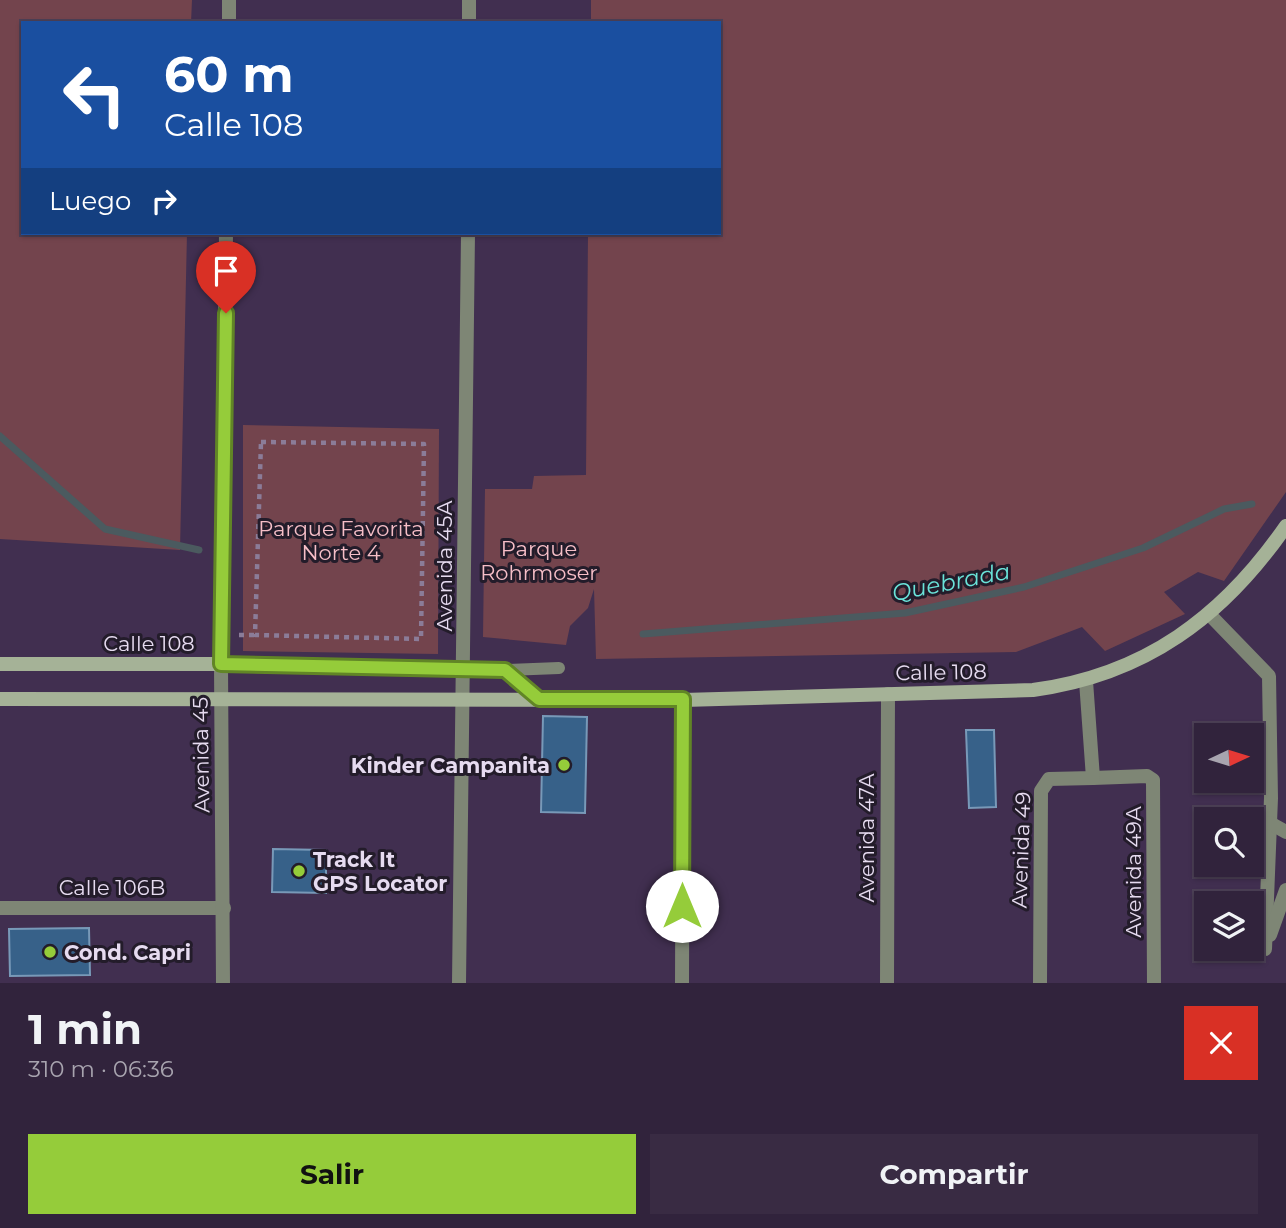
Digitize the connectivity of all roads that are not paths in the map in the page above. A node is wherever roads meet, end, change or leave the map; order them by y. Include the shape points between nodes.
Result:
1 (229, 0) edge
2 (469, 0) edge
3 (229, 21) edge
4 (469, 21) edge
5 (226, 235) edge
6 (468, 235) edge
7 (1286, 526) edge
8 (1210, 615) junction
9 (0, 664) edge
10 (221, 664) junction
11 (559, 668) dead end
12 (464, 669) junction
13 (505, 670) junction
14 (1086, 681) junction
15 (888, 694) junction
16 (221, 698) junction
17 (0, 699) edge
18 (539, 699) junction
19 (683, 699) junction
20 (463, 700) junction
21 (1093, 778) junction
22 (1270, 823) junction
23 (1286, 832) edge
24 (1286, 890) edge
25 (0, 908) edge
26 (224, 908) junction
27 (223, 983) edge
28 (459, 983) edge
29 (682, 983) edge
30 (887, 983) edge
31 (1040, 983) edge
32 (1154, 983) edge

1 - 3 street
2 - 4 street
5 - 10 street, Avenida 45
6 - 12 street, Avenida 45A
7 - 8 main road, Calle 108 via 1252,572
8 - 14 main road, Calle 108 via 1152,655
8 - 22 street via 1269,676
9 - 10 main road, Calle 108
10 - 12 main road, Calle 108
10 - 16 street, Avenida 45
11 - 13 lane
12 - 13 main road, Calle 108
12 - 20 street, Avenida 45A
13 - 18 main road
14 - 15 main road, Calle 108 via 1033,690
14 - 21 street
15 - 19 main road, Calle 108
15 - 30 street, Avenida 47A
16 - 17 main road, Calle 108
16 - 20 main road, Calle 108
16 - 26 street, Avenida 45
18 - 19 main road, Calle 108
18 - 20 main road, Calle 108
19 - 29 street
20 - 28 street, Avenida 45A
21 - 31 street, Avenida 49 via 1049,779 1041,791
21 - 32 street, Avenida 49A via 1147,776 1153,780
22 - 23 street
22 - 24 street via 1265,949
25 - 26 street, Calle 106B
26 - 27 street, Avenida 45

